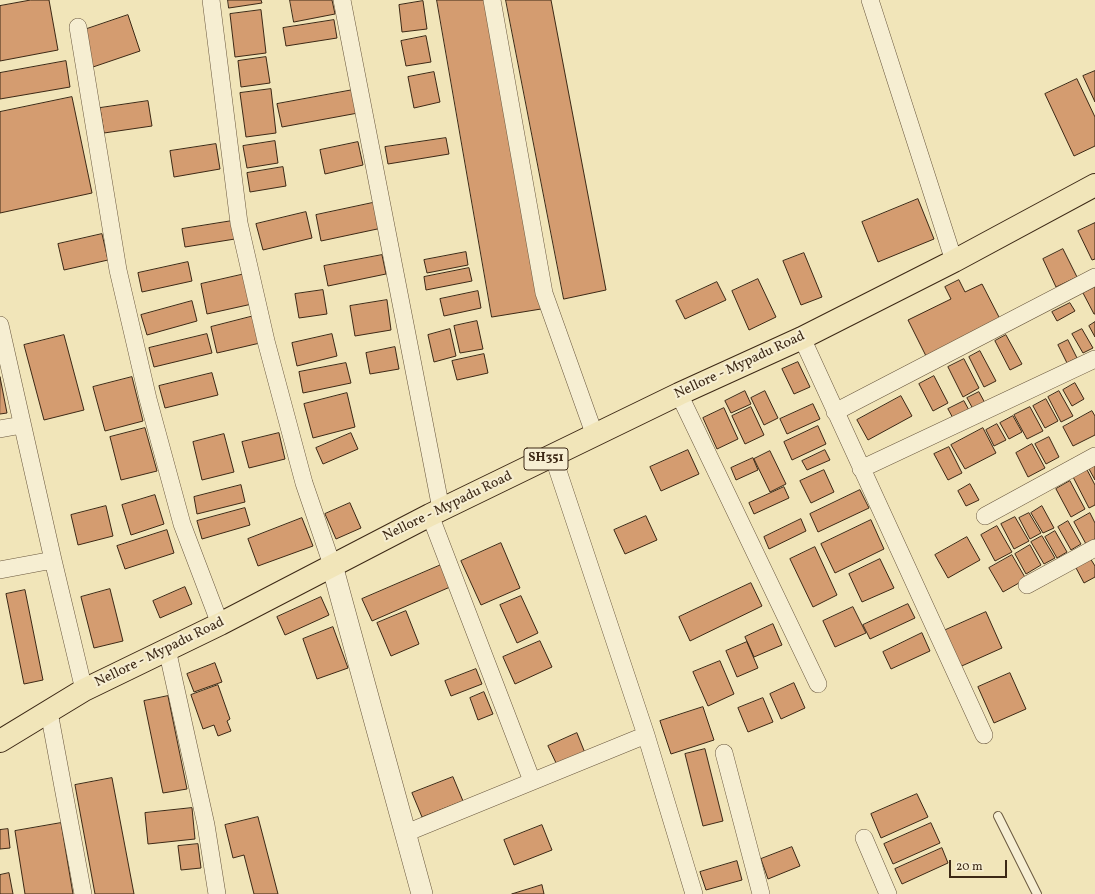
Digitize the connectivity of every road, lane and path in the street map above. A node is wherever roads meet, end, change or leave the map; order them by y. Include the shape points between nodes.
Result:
1 (211, 0) edge
2 (342, 0) edge
3 (492, 0) edge
4 (870, 0) edge
5 (78, 27) dead end
6 (1095, 185) edge
7 (954, 261) junction
8 (1095, 277) edge
9 (0, 325) edge
10 (802, 338) junction
11 (1095, 359) edge
12 (679, 394) junction
13 (835, 412) junction
14 (22, 425) junction
15 (0, 429) edge
16 (595, 436) junction
17 (552, 456) junction
18 (1095, 456) edge
19 (861, 469) junction
20 (436, 512) junction
21 (985, 516) dead end
22 (1095, 548) edge
23 (53, 560) junction
24 (332, 565) junction
25 (0, 570) edge
26 (1027, 585) dead end
27 (220, 624) junction
28 (167, 649) junction
29 (818, 684) dead end
30 (84, 690) junction
31 (49, 712) junction
32 (646, 735) junction
33 (984, 735) dead end
34 (0, 741) edge
35 (724, 753) dead end
36 (532, 781) junction
37 (998, 816) dead end
38 (406, 833) junction
39 (864, 838) dead end
40 (83, 894) edge
41 (217, 894) edge
42 (422, 894) edge
43 (694, 894) edge
44 (761, 894) edge
45 (888, 894) edge
46 (1037, 894) edge

1 - 24 street via 239,223 266,341 304,483
2 - 20 street
3 - 16 street via 544,293
4 - 7 street
5 - 27 street via 118,270 141,369 182,524
6 - 7 main road, Nellore - Mypadu Road / SH351
7 - 10 main road, Nellore - Mypadu Road / SH351
8 - 13 street
9 - 14 street
10 - 12 main road, Nellore - Mypadu Road / SH351
10 - 13 street
11 - 19 street
12 - 16 main road, Nellore - Mypadu Road / SH351
12 - 29 street
13 - 19 street
14 - 15 street
14 - 23 street
16 - 17 main road, Nellore - Mypadu Road / SH351
17 - 20 main road, Nellore - Mypadu Road / SH351
17 - 32 street
18 - 21 street
19 - 33 street
20 - 24 main road, Nellore - Mypadu Road / SH351
20 - 36 street
22 - 26 street
23 - 25 street
23 - 30 street
24 - 27 main road, Nellore - Mypadu Road / SH351
24 - 38 street
27 - 28 main road, Nellore - Mypadu Road / SH351
28 - 30 main road, Nellore - Mypadu Road / SH351
28 - 41 street via 206,825
30 - 31 main road, Nellore - Mypadu Road / SH351
31 - 34 main road, Nellore - Mypadu Road / SH351
31 - 40 street
32 - 36 street
32 - 43 street
35 - 44 street
36 - 38 street
37 - 46 lane
38 - 42 street
39 - 45 street

